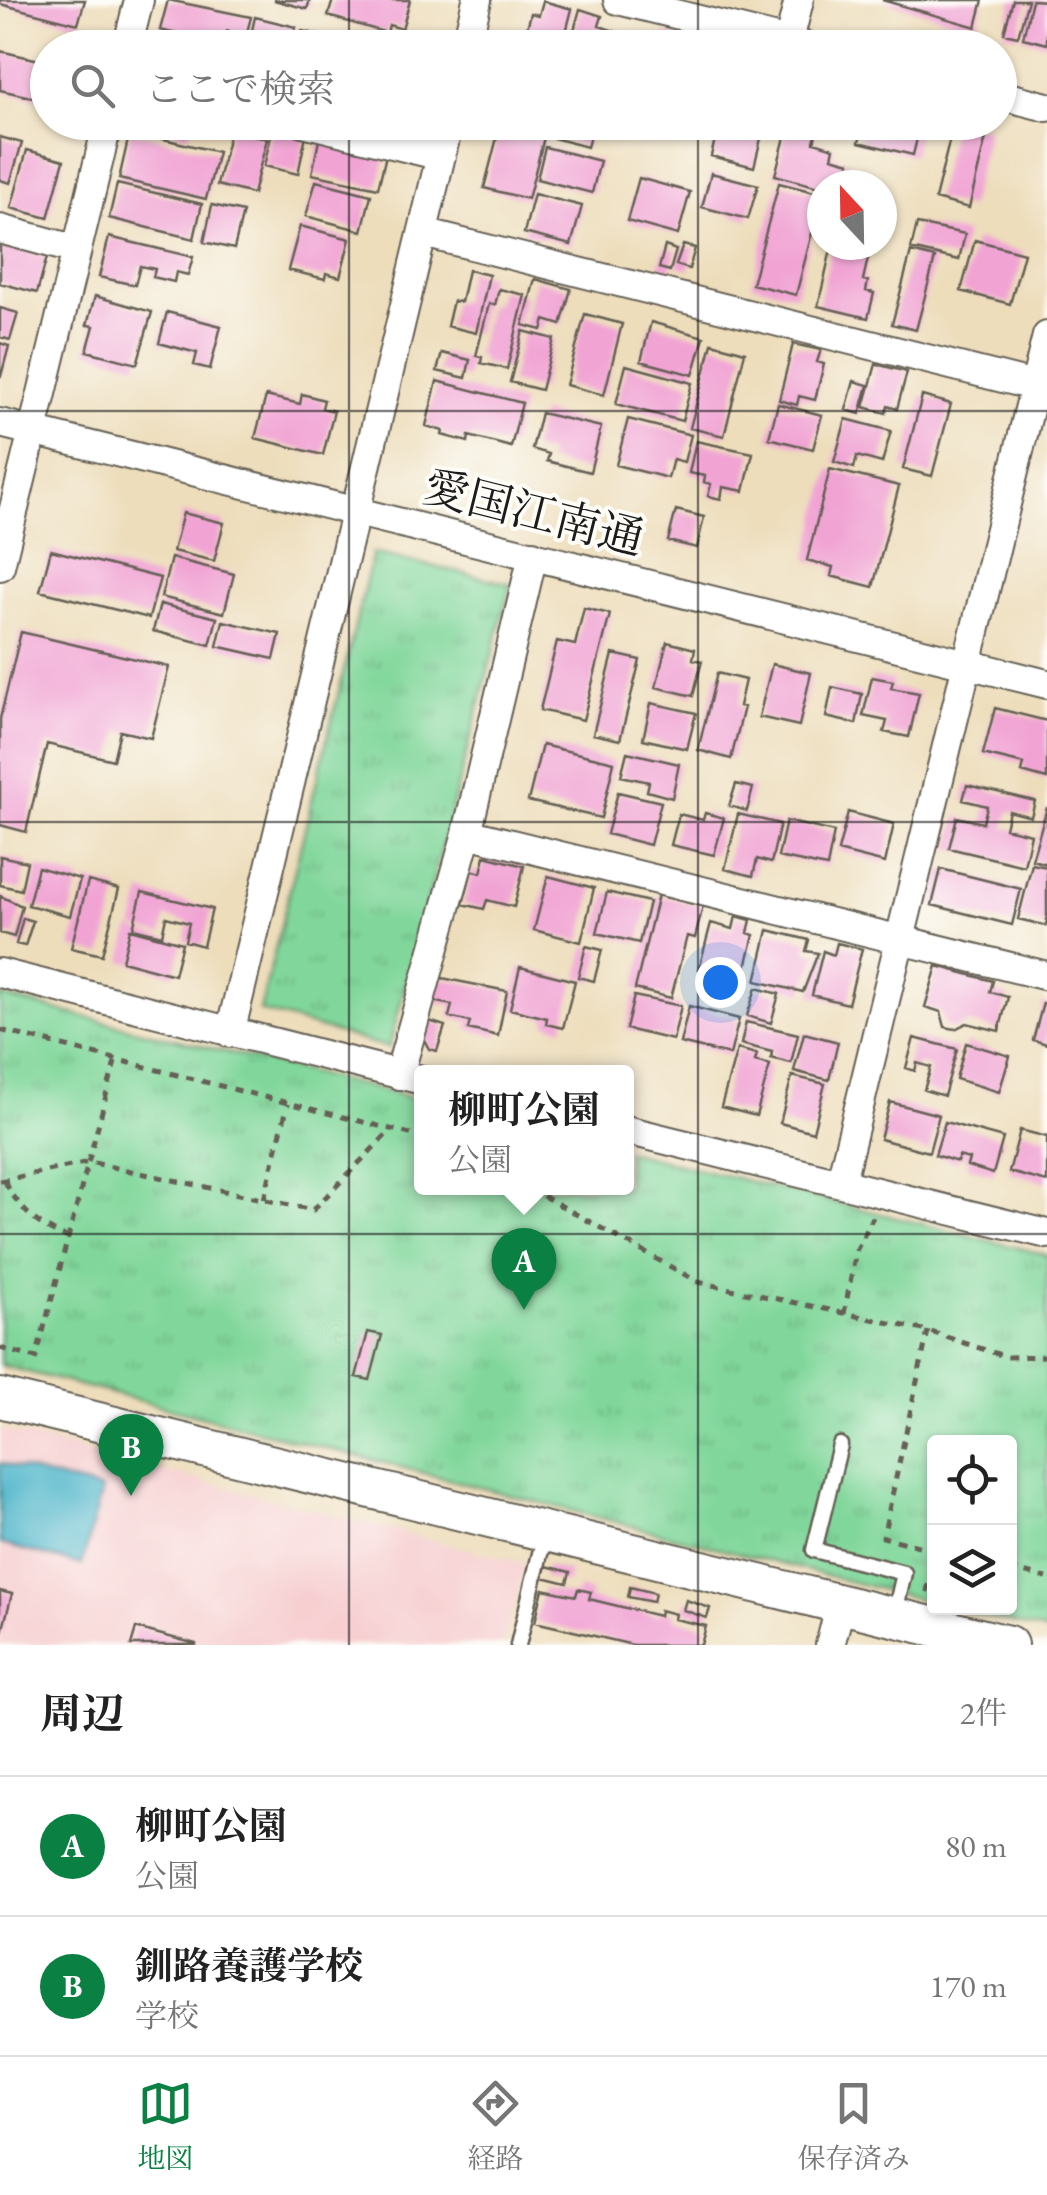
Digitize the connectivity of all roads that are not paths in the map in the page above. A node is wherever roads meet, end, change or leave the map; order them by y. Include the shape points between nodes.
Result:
1 (139, 0) edge
2 (478, 0) edge
3 (618, 0) edge
4 (800, 0) edge
5 (671, 7) edge
6 (132, 30) edge
7 (470, 30) edge
8 (752, 30) edge
9 (801, 30) edge
10 (1017, 98) edge
11 (1047, 106) edge
12 (104, 140) edge
13 (376, 140) edge
14 (445, 140) edge
15 (441, 156) junction
16 (0, 230) edge
17 (423, 233) junction
18 (77, 250) junction
19 (1047, 336) edge
20 (1041, 388) edge
21 (0, 423) edge
22 (34, 432) junction
23 (352, 510) junction
24 (533, 556) junction
25 (0, 566) edge
26 (968, 664) junction
27 (1047, 684) edge
28 (468, 832) junction
29 (902, 937) junction
30 (0, 974) edge
31 (1047, 976) edge
32 (230, 1033) junction
33 (410, 1077) edge
34 (634, 1132) edge
35 (841, 1182) junction
36 (1047, 1234) edge
37 (0, 1398) edge
38 (840, 1445) dead end
39 (545, 1532) junction
40 (841, 1604) junction
41 (908, 1621) junction
42 (518, 1645) edge
43 (830, 1645) edge
44 (1008, 1645) edge

1 - 6 street
2 - 7 street
3 - 5 street
4 - 9 street
5 - 8 street
10 - 11 street
12 - 18 street
13 - 15 street
14 - 15 street
15 - 17 street
16 - 18 street
17 - 20 street
17 - 23 street
18 - 22 street
19 - 20 street
20 - 26 street
21 - 22 street, 愛国江南通
22 - 23 street, 愛国江南通
22 - 25 street
23 - 24 street, 愛国江南通
23 - 32 street
24 - 26 street, 愛国江南通
24 - 28 street
26 - 27 street, 愛国江南通
26 - 29 street
28 - 29 street
28 - 33 street
29 - 31 street
29 - 35 street
30 - 32 street
32 - 33 street
34 - 35 street
35 - 36 street
37 - 39 street
38 - 41 lane via 814,1550 904,1573
39 - 40 street
39 - 42 lane
40 - 41 street
40 - 43 street
41 - 44 street

